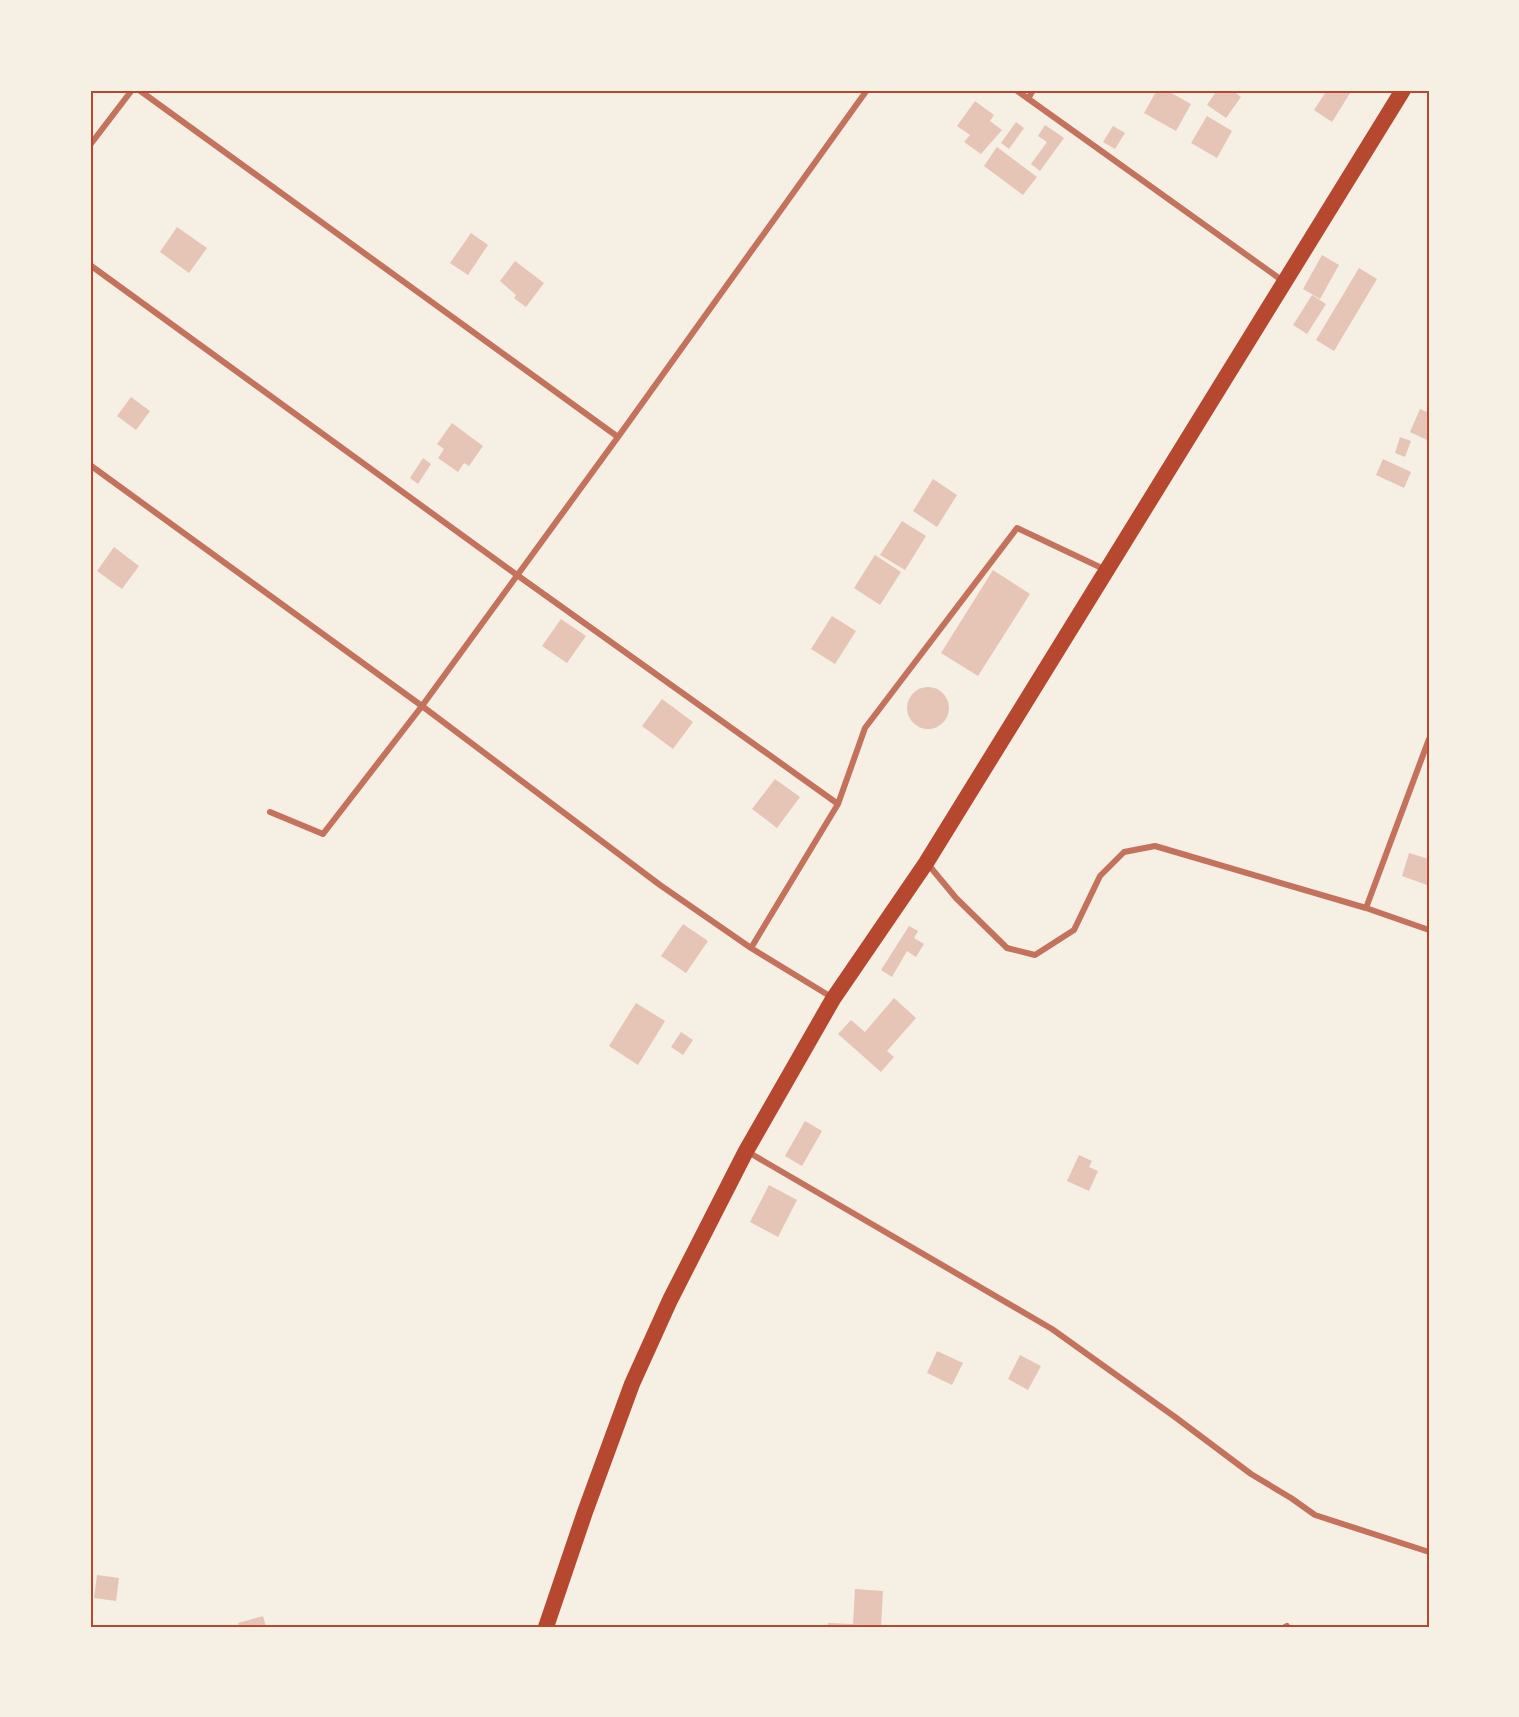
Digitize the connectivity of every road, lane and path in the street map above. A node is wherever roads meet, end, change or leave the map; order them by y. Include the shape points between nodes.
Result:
1 (132, 90) edge
2 (139, 90) edge
3 (867, 90) edge
4 (1016, 90) edge
5 (1034, 90) edge
6 (1403, 90) edge
7 (1028, 99) junction
8 (90, 145) edge
9 (90, 265) edge
10 (1283, 281) junction
11 (618, 437) junction
12 (90, 465) edge
13 (1106, 570) junction
14 (517, 575) junction
15 (422, 706) junction
16 (1429, 739) edge
17 (838, 804) junction
18 (270, 812) dead end
19 (926, 863) junction
20 (1366, 908) junction
21 (1429, 930) edge
22 (751, 948) junction
23 (833, 999) junction
24 (746, 1151) junction
25 (1429, 1552) edge
26 (546, 1627) edge

1 - 8 street
2 - 11 street
3 - 11 street
4 - 7 street
5 - 7 street
6 - 10 highway
7 - 10 street
9 - 14 street
10 - 13 highway
11 - 14 street
12 - 15 street
13 - 17 street via 1017,528 865,728
13 - 19 highway
14 - 15 street
14 - 17 street
15 - 18 street via 323,834
15 - 22 street via 660,885
16 - 20 street
17 - 22 street
19 - 20 street via 1007,948 1035,955 1074,930 1100,876 1124,852 1155,846
19 - 23 highway
20 - 21 street
22 - 23 street
23 - 24 highway
24 - 25 street via 1052,1329 1251,1474 1315,1515
24 - 26 highway via 632,1384

